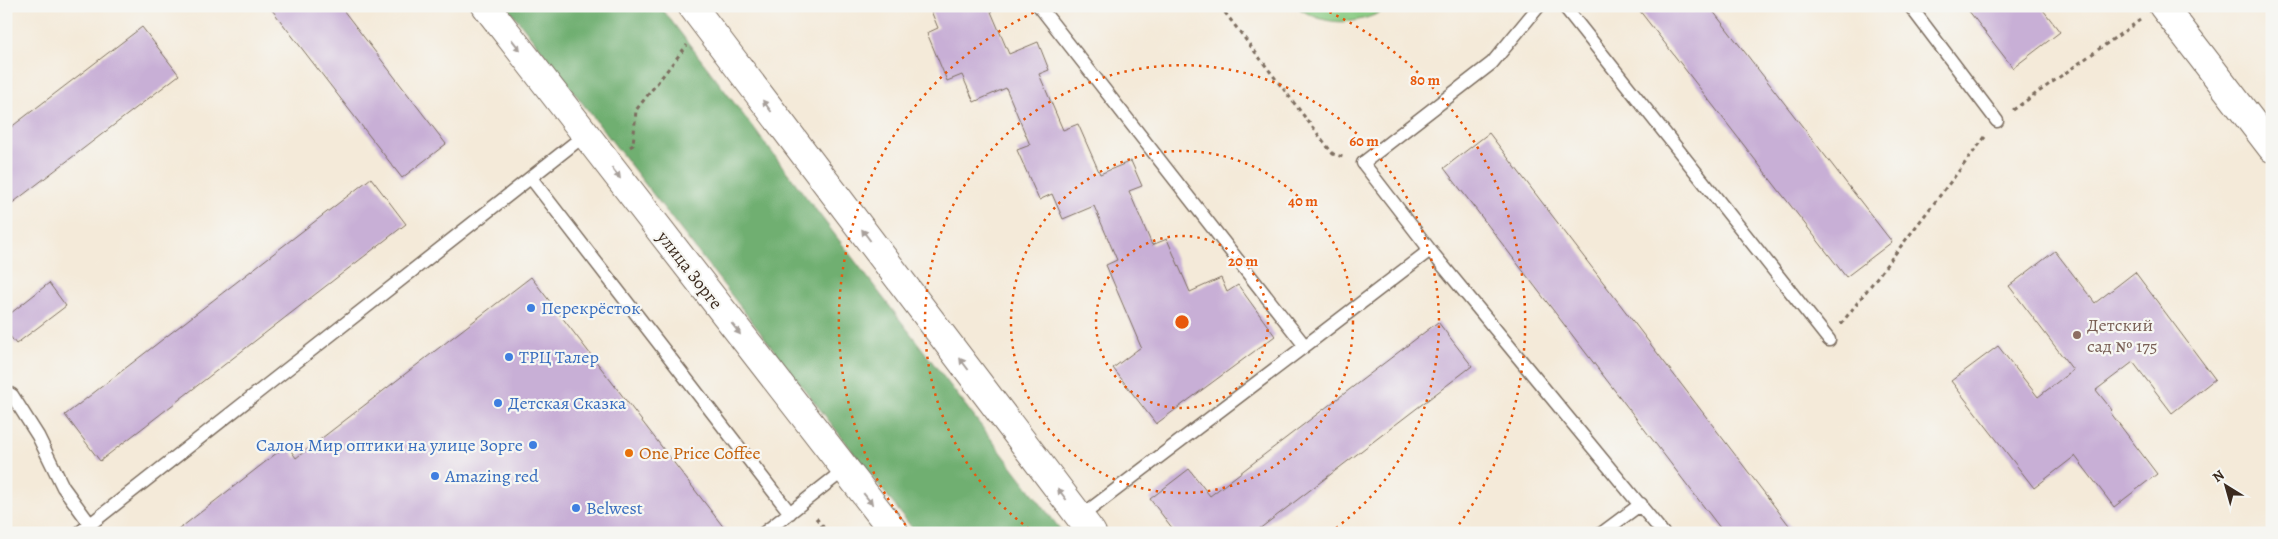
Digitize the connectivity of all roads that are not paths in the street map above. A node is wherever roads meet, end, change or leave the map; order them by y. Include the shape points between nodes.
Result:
1 (486, 6) edge
2 (1039, 6) edge
3 (1539, 6) edge
4 (1564, 6) edge
5 (1910, 6) edge
6 (2164, 11) edge
7 (698, 14) edge
8 (1997, 121) road end
9 (586, 134) junction
10 (2272, 148) edge
11 (531, 178) junction
12 (1430, 250) junction
13 (1829, 340) road end
14 (1305, 346) junction
15 (6, 392) edge
16 (844, 470) junction
17 (1641, 504) junction
18 (790, 512) junction
19 (90, 524) junction
20 (1086, 525) edge
21 (79, 533) edge
22 (764, 533) edge
23 (895, 533) edge
24 (1602, 533) edge
25 (1663, 533) edge

1 -> 9 main road, улица Зорге
2 - 14 lane
3 - 12 lane via 1492,63 1363,163
4 - 13 lane
5 - 8 lane
6 - 10 main road
20 -> 7 main road
9 - 11 lane
9 -> 16 main road, улица Зорге
11 - 18 lane
11 - 19 lane
12 - 14 lane
12 - 17 lane
14 - 20 lane
15 - 19 lane via 12,395 38,436 63,486
16 - 18 lane
16 -> 23 main road, улица Зорге
17 - 24 lane
17 - 25 lane
18 - 22 lane
19 - 21 lane

